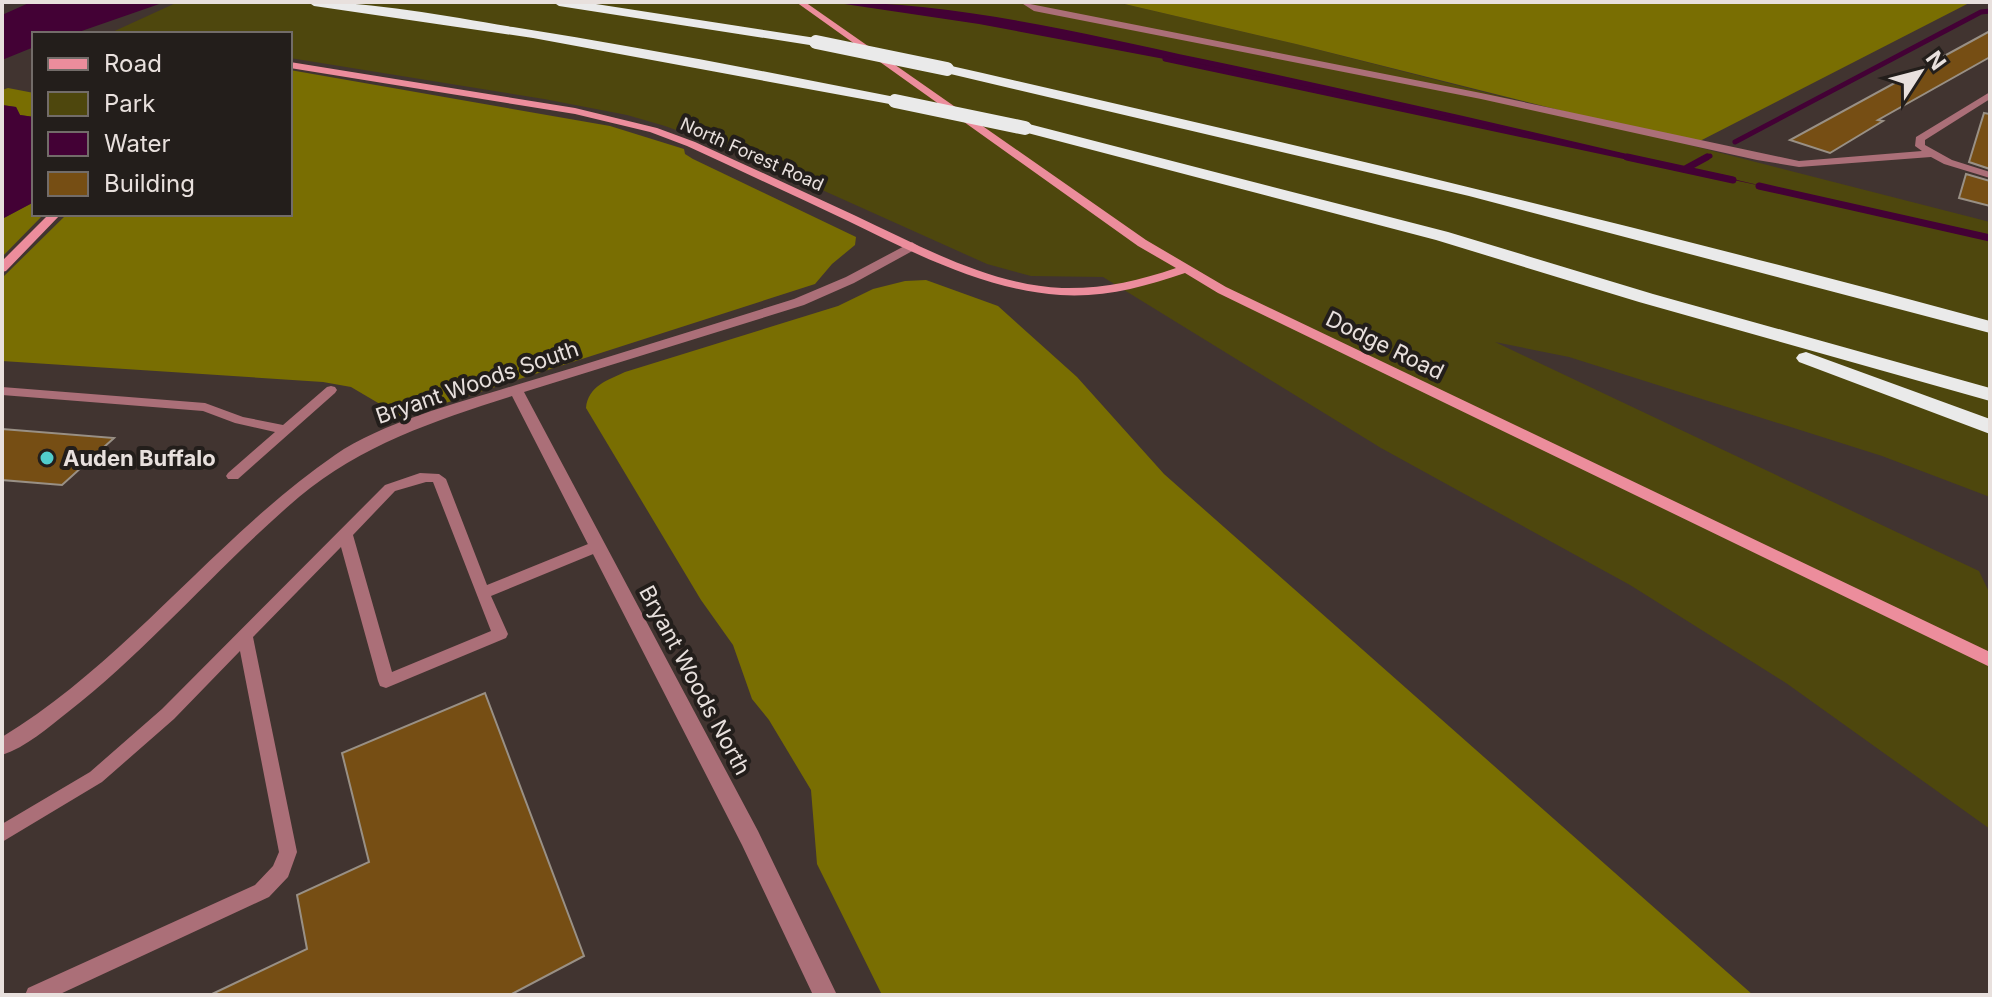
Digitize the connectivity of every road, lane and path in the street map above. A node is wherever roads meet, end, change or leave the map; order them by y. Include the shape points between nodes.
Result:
1 (314, 2) edge
2 (559, 2) edge
3 (800, 2) edge
4 (1024, 2) edge
5 (292, 65) edge
6 (1989, 96) edge
7 (1929, 154) junction
8 (1990, 175) edge
9 (53, 216) edge
10 (912, 246) junction
11 (2, 268) edge
12 (1186, 269) junction
13 (1879, 296) junction
14 (1646, 298) junction
15 (1990, 317) edge
16 (1990, 327) edge
17 (331, 390) dead end
18 (516, 390) junction
19 (2, 391) edge
20 (1990, 395) edge
21 (1990, 427) edge
22 (286, 430) junction
23 (233, 476) dead end
24 (345, 534) junction
25 (598, 546) junction
26 (482, 593) junction
27 (245, 636) junction
28 (1990, 660) edge
29 (2, 747) edge
30 (2, 834) edge
31 (35, 995) edge
32 (825, 995) edge

1 - 14 highway, bridge via 692,61 1025,128 1442,236
2 - 13 highway, bridge via 816,42 947,69 1379,167
3 - 12 street, Dodge Road via 1121,229
4 - 7 street via 1034,9 1481,96 1783,162
5 - 10 street, North Forest Road via 575,111 653,130
6 - 7 street via 1920,139
7 - 8 street
9 - 11 street
10 - 12 street, North Forest Road via 998,282 1038,290 1120,289
10 - 18 street, Bryant Woods South via 799,302
12 - 28 street, Dodge Road via 1298,328
13 - 15 highway
13 - 16 highway
14 - 20 highway
14 - 21 highway
17 - 22 lane
18 - 25 street, Bryant Woods North
18 - 29 street, Bryant Woods South via 414,423 316,475 93,682
19 - 22 lane via 205,407
22 - 23 lane
24 - 26 lane via 390,488 428,476 439,479
24 - 26 lane via 386,681 500,634
24 - 27 lane
25 - 26 lane
25 - 32 street, Bryant Woods North
27 - 30 lane via 96,777
27 - 31 lane via 288,852 281,871 262,891

